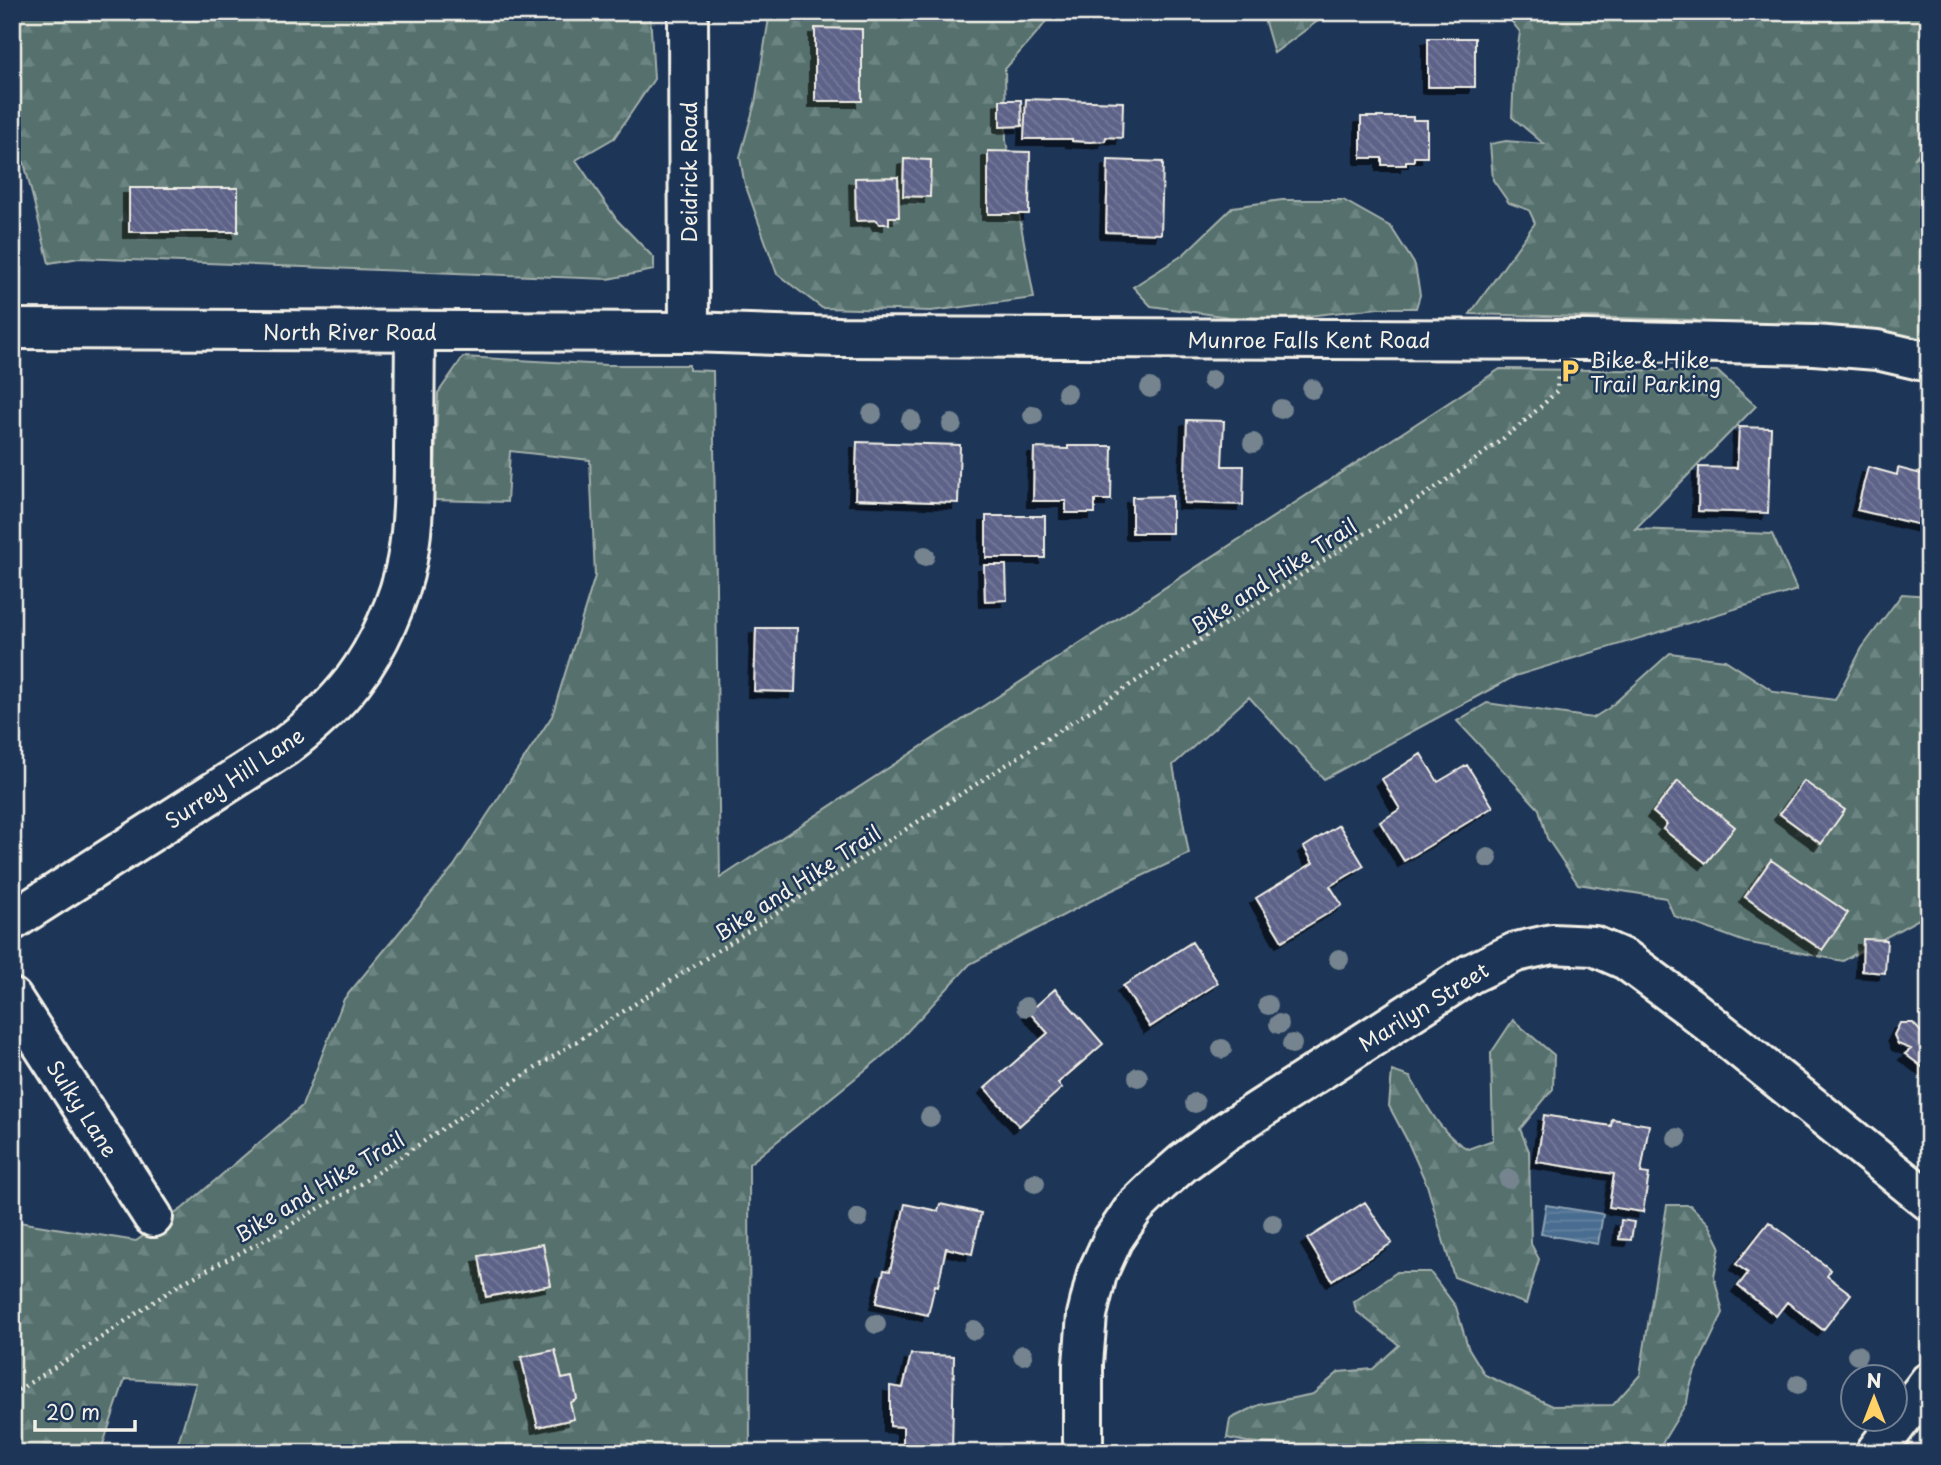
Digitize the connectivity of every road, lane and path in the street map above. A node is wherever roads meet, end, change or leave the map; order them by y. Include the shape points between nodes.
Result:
1 (688, 12) edge
2 (12, 329) edge
3 (415, 331) junction
4 (689, 332) junction
5 (1929, 362) edge
6 (1559, 370) dead end
7 (12, 921) edge
8 (12, 998) edge
9 (1929, 1201) edge
10 (153, 1217) dead end
11 (1929, 1382) edge
12 (12, 1394) edge
13 (1083, 1453) edge
14 (1875, 1453) edge

1 - 4 street, Deidrick Road
2 - 3 street, North River Road
3 - 4 street, North River Road
3 - 7 street, Surrey Hill Lane via 413,505 407,560 391,612 352,682 284,747
4 - 5 street, Munroe Falls Kent Road via 1793,344 1877,350
6 - 12 path, Bike and Hike Trail via 1557,391 1529,419 1422,497 354,1188 180,1284
8 - 10 street, Sulky Lane
9 - 13 street, Marilyn Street via 1626,960 1594,946 1552,944 1516,952 1470,974 1225,1132 1135,1207 1097,1273 1087,1315
11 - 14 street

